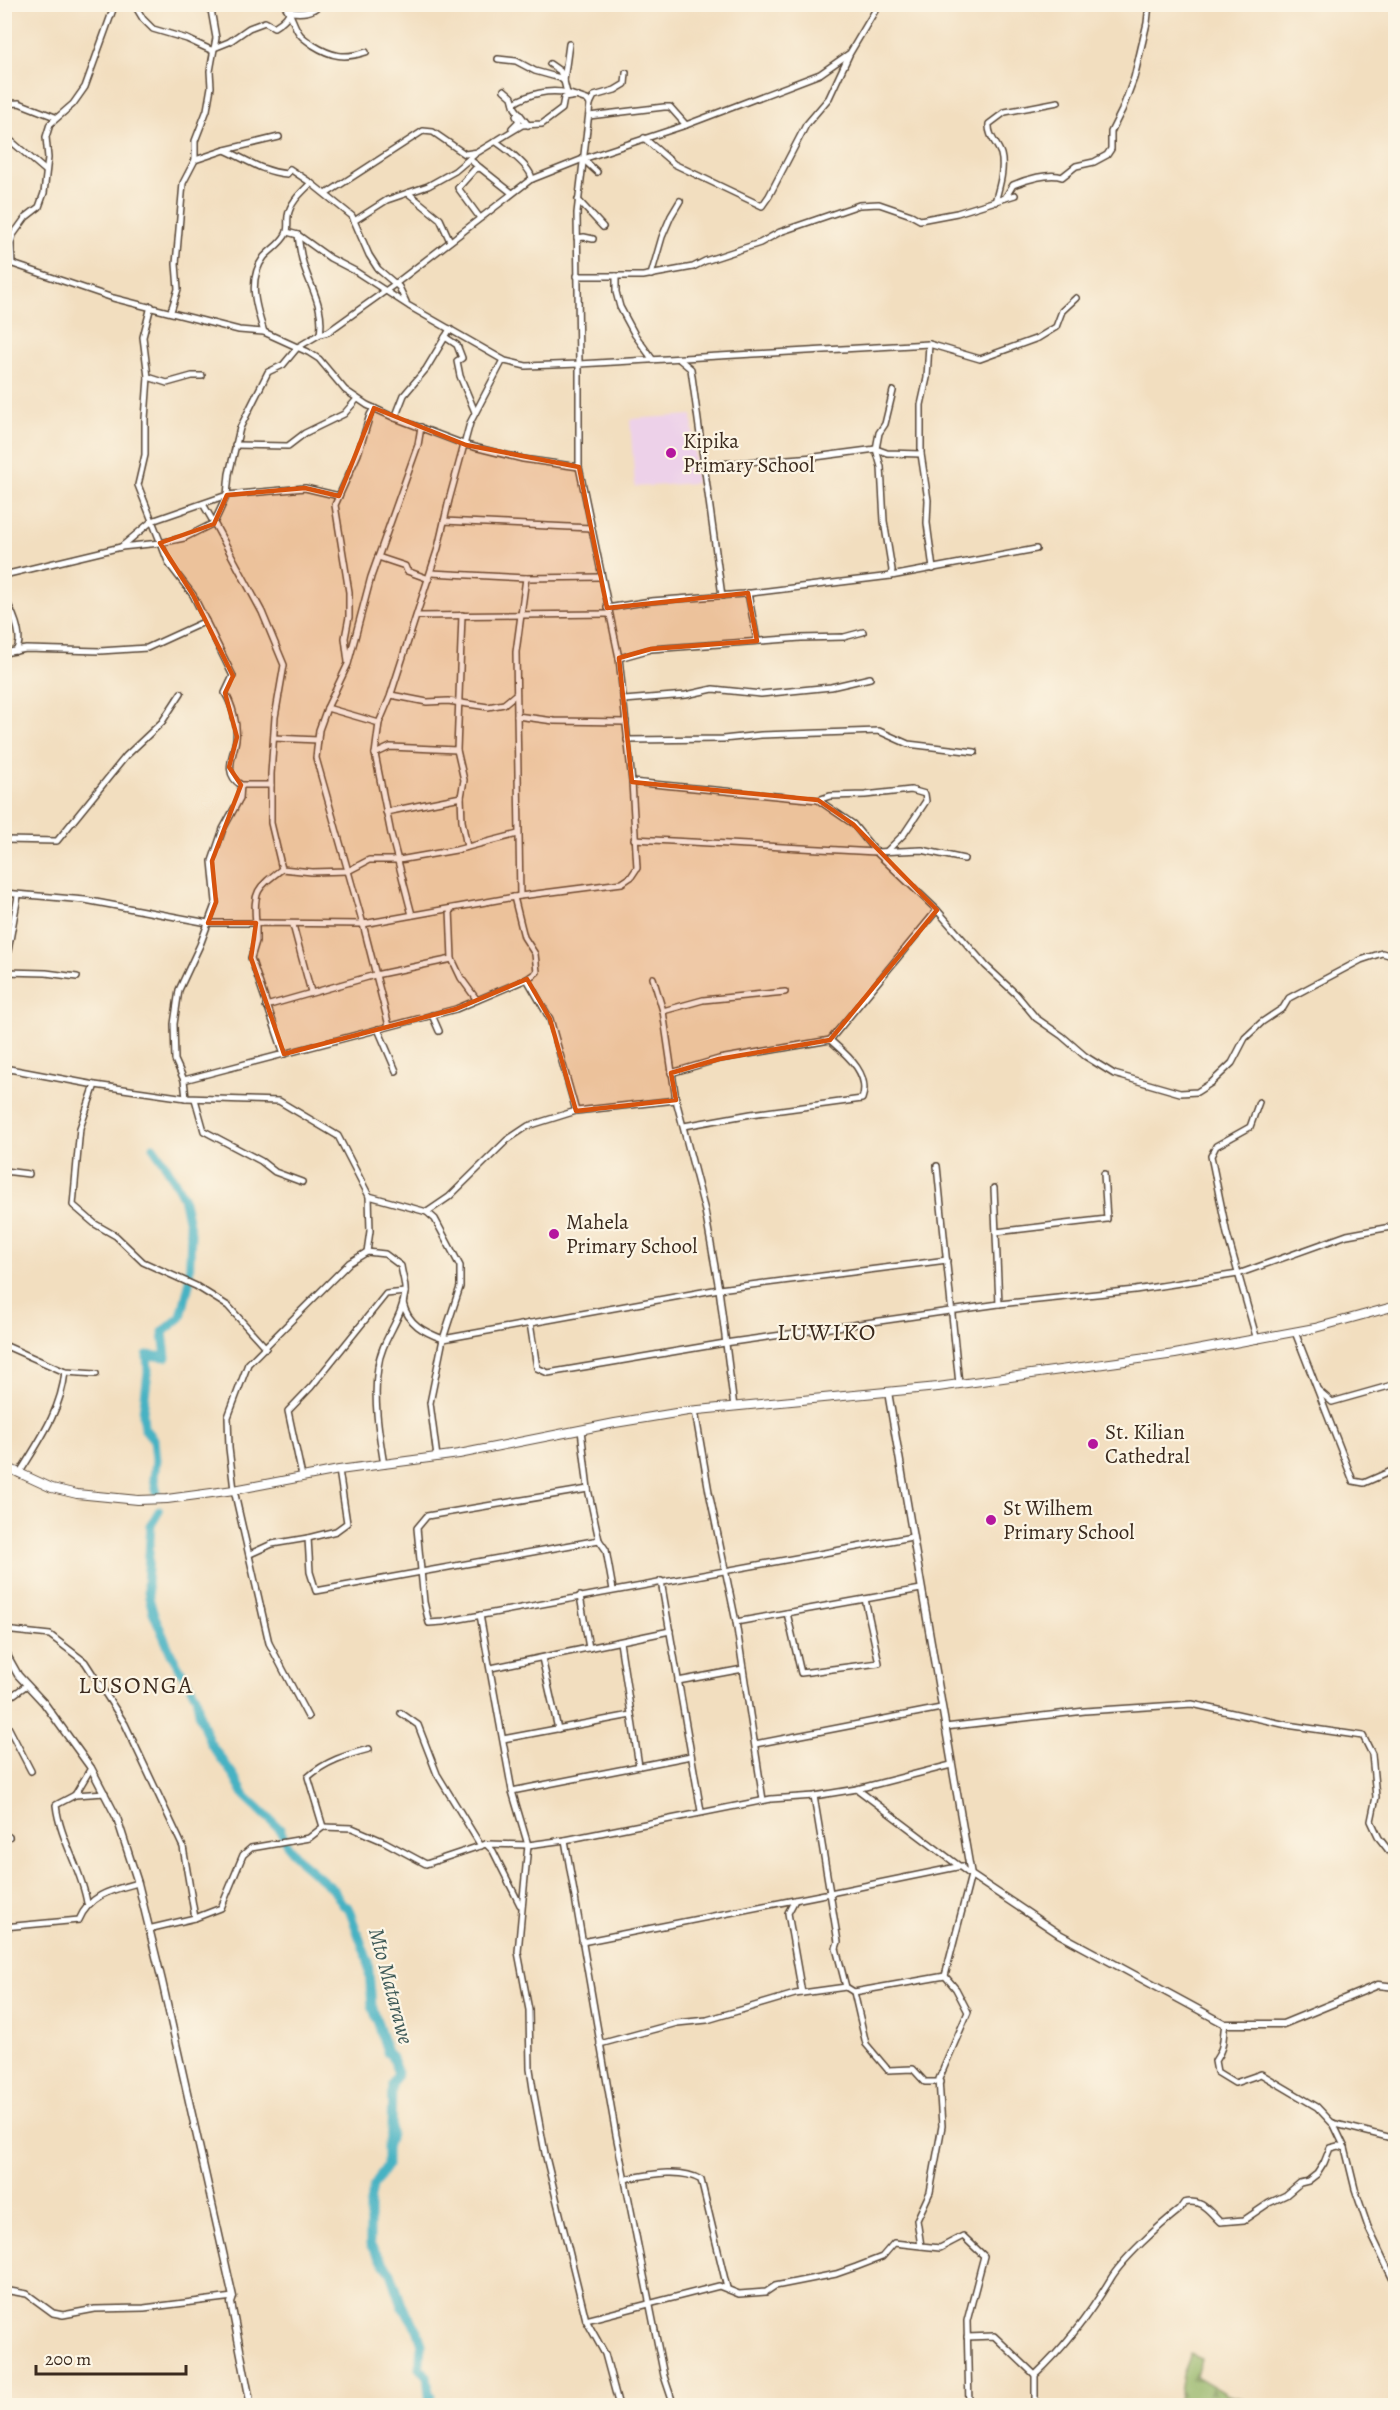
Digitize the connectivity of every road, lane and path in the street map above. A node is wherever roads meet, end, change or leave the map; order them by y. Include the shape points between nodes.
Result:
1 (115, 4) edge
2 (134, 4) edge
3 (210, 4) edge
4 (283, 4) edge
5 (293, 4) edge
6 (320, 4) edge
7 (1149, 4) edge
8 (877, 7) edge
9 (291, 12) junction
10 (569, 44) dead end
11 (214, 49) junction
12 (366, 52) dead end
13 (850, 53) junction
14 (498, 59) dead end
15 (550, 64) dead end
16 (626, 73) dead end
17 (564, 81) junction
18 (504, 90) dead end
19 (565, 96) junction
20 (1058, 102) dead end
21 (514, 103) junction
22 (4, 104) edge
23 (590, 104) junction
24 (518, 112) junction
25 (589, 116) junction
26 (55, 117) junction
27 (528, 125) junction
28 (686, 125) junction
29 (511, 132) junction
30 (4, 135) edge
31 (279, 137) dead end
32 (644, 138) junction
33 (495, 141) junction
34 (225, 150) junction
35 (478, 152) junction
36 (469, 159) junction
37 (583, 159) junction
38 (195, 160) junction
39 (480, 168) junction
40 (46, 171) junction
41 (597, 172) dead end
42 (532, 179) junction
43 (311, 183) junction
44 (408, 193) junction
45 (512, 193) junction
46 (326, 194) junction
47 (1015, 195) dead end
48 (1005, 198) junction
49 (578, 200) junction
50 (681, 201) dead end
51 (995, 202) junction
52 (480, 218) junction
53 (354, 221) junction
54 (603, 227) dead end
55 (288, 232) junction
56 (298, 235) junction
57 (577, 238) junction
58 (593, 239) dead end
59 (450, 241) junction
60 (4, 261) edge
61 (12, 264) junction
62 (651, 275) junction
63 (577, 276) junction
64 (616, 276) junction
65 (395, 284) junction
66 (387, 290) junction
67 (1076, 298) dead end
68 (151, 306) junction
69 (409, 306) junction
70 (171, 311) junction
71 (450, 329) junction
72 (264, 332) junction
73 (320, 333) junction
74 (445, 337) junction
75 (929, 344) junction
76 (298, 347) junction
77 (679, 359) junction
78 (503, 360) junction
79 (653, 360) junction
80 (579, 364) junction
81 (202, 376) dead end
82 (148, 377) junction
83 (893, 391) dead end
84 (357, 399) junction
85 (374, 408) junction
86 (475, 412) junction
87 (395, 418) junction
88 (420, 427) junction
89 (235, 445) junction
90 (466, 445) junction
91 (876, 449) junction
92 (921, 454) junction
93 (705, 465) junction
94 (579, 467) junction
95 (227, 495) junction
96 (339, 496) junction
97 (203, 504) junction
98 (152, 521) junction
99 (444, 521) junction
100 (214, 523) junction
101 (591, 528) junction
102 (160, 543) junction
103 (122, 547) junction
104 (1036, 549) dead end
105 (378, 558) junction
106 (933, 568) junction
107 (4, 575) edge
108 (430, 576) junction
109 (891, 576) junction
110 (526, 578) junction
111 (601, 578) junction
112 (748, 593) junction
113 (722, 596) junction
114 (4, 597) edge
115 (608, 611) junction
116 (523, 614) junction
117 (462, 615) junction
118 (417, 616) junction
119 (206, 621) junction
120 (863, 632) dead end
121 (757, 641) junction
122 (16, 651) junction
123 (4, 653) edge
124 (619, 658) junction
125 (348, 664) junction
126 (870, 678) dead end
127 (181, 693) dead end
128 (516, 694) junction
129 (391, 695) junction
130 (624, 700) junction
131 (459, 704) junction
132 (327, 708) junction
133 (517, 716) junction
134 (626, 722) junction
135 (379, 723) junction
136 (274, 738) junction
137 (318, 740) junction
138 (627, 740) junction
139 (457, 750) junction
140 (975, 752) dead end
141 (375, 754) junction
142 (632, 782) junction
143 (241, 785) junction
144 (271, 785) junction
145 (461, 797) junction
146 (818, 800) junction
147 (386, 812) junction
148 (518, 834) junction
149 (634, 839) junction
150 (4, 840) edge
151 (467, 847) junction
152 (886, 851) junction
153 (876, 852) junction
154 (964, 859) dead end
155 (399, 860) junction
156 (282, 869) junction
157 (348, 871) junction
158 (4, 893) edge
159 (18, 896) junction
160 (517, 896) junction
161 (450, 909) junction
162 (937, 910) junction
163 (412, 915) junction
164 (208, 923) junction
165 (256, 923) junction
166 (363, 924) junction
167 (293, 925) junction
168 (1395, 957) edge
169 (452, 959) junction
170 (5, 973) edge
171 (375, 975) junction
172 (77, 977) dead end
173 (653, 978) dead end
174 (527, 979) junction
175 (311, 992) junction
176 (785, 992) dead end
177 (477, 1000) junction
178 (266, 1006) junction
179 (663, 1011) junction
180 (432, 1015) junction
181 (388, 1026) junction
182 (378, 1029) junction
183 (439, 1031) dead end
184 (830, 1040) junction
185 (284, 1054) junction
186 (4, 1068) edge
187 (396, 1071) dead end
188 (671, 1073) junction
189 (184, 1080) junction
190 (95, 1085) junction
191 (186, 1098) junction
192 (195, 1099) junction
193 (676, 1100) junction
194 (1259, 1102) dead end
195 (576, 1111) junction
196 (684, 1126) junction
197 (937, 1166) dead end
198 (4, 1171) edge
199 (29, 1174) dead end
200 (1104, 1174) dead end
201 (302, 1182) dead end
202 (994, 1188) dead end
203 (369, 1196) junction
204 (427, 1212) junction
205 (1395, 1226) edge
206 (996, 1232) junction
207 (367, 1252) junction
208 (947, 1260) junction
209 (1238, 1274) junction
210 (719, 1289) junction
211 (405, 1292) junction
212 (403, 1302) junction
213 (999, 1304) junction
214 (1395, 1306) edge
215 (952, 1312) junction
216 (530, 1323) junction
217 (1295, 1332) junction
218 (443, 1339) junction
219 (1257, 1340) junction
220 (725, 1343) junction
221 (4, 1346) edge
222 (266, 1348) junction
223 (65, 1372) junction
224 (96, 1374) dead end
225 (959, 1384) junction
226 (1395, 1384) edge
227 (1317, 1389) junction
228 (888, 1392) junction
229 (734, 1407) junction
230 (695, 1411) junction
231 (581, 1430) junction
232 (437, 1457) junction
233 (384, 1465) junction
234 (4, 1466) edge
235 (1395, 1469) edge
236 (339, 1470) junction
237 (19, 1474) junction
238 (302, 1476) junction
239 (588, 1489) junction
240 (234, 1490) junction
241 (912, 1537) junction
242 (308, 1538) junction
243 (599, 1540) junction
244 (250, 1554) junction
245 (726, 1569) junction
246 (423, 1573) junction
247 (661, 1581) junction
248 (921, 1589) junction
249 (614, 1590) junction
250 (580, 1596) junction
251 (865, 1599) junction
252 (787, 1613) junction
253 (480, 1615) junction
254 (736, 1622) junction
255 (4, 1630) edge
256 (670, 1631) junction
257 (620, 1642) junction
258 (589, 1648) junction
259 (4, 1650) edge
260 (542, 1658) junction
261 (491, 1668) junction
262 (743, 1669) junction
263 (678, 1681) junction
264 (27, 1685) junction
265 (5, 1702) edge
266 (942, 1708) junction
267 (401, 1713) dead end
268 (631, 1715) junction
269 (308, 1717) dead end
270 (4, 1719) edge
271 (945, 1727) junction
272 (558, 1729) junction
273 (503, 1740) junction
274 (755, 1744) junction
275 (369, 1749) dead end
276 (691, 1756) junction
277 (951, 1765) junction
278 (639, 1766) junction
279 (91, 1768) junction
280 (31, 1771) dead end
281 (857, 1789) junction
282 (512, 1791) junction
283 (105, 1793) junction
284 (75, 1795) junction
285 (814, 1797) junction
286 (763, 1800) junction
287 (701, 1811) junction
288 (323, 1827) junction
289 (565, 1840) junction
290 (484, 1845) junction
291 (528, 1845) junction
292 (1395, 1860) edge
293 (969, 1865) junction
294 (960, 1867) junction
295 (971, 1875) junction
296 (138, 1883) junction
297 (830, 1893) junction
298 (795, 1900) junction
299 (87, 1903) junction
300 (521, 1906) junction
301 (195, 1918) junction
302 (4, 1927) edge
303 (148, 1929) junction
304 (582, 1942) junction
305 (945, 1976) junction
306 (846, 1987) junction
307 (1395, 1987) edge
308 (854, 1992) junction
309 (802, 1993) junction
310 (1225, 2024) junction
311 (600, 2044) junction
312 (940, 2082) junction
313 (1332, 2123) junction
314 (1395, 2139) edge
315 (1345, 2148) junction
316 (625, 2179) junction
317 (921, 2246) junction
318 (1395, 2286) edge
319 (727, 2288) junction
320 (4, 2290) edge
321 (232, 2297) junction
322 (649, 2306) junction
323 (586, 2320) junction
324 (967, 2337) junction
325 (1035, 2375) junction
326 (251, 2406) edge
327 (620, 2406) edge
328 (674, 2406) edge
329 (969, 2406) edge
330 (1035, 2406) edge

1 - 26 street via 85,87 73,104
2 - 11 street via 153,29
3 - 11 street
4 - 9 street
5 - 9 street
6 - 9 street via 303,14
7 - 48 street via 1134,78 1111,132 1107,155 1076,166 1062,177 1047,175 1013,185
8 - 13 street
9 - 11 street via 274,27 265,22
9 - 12 street via 300,36 323,52 350,58
10 - 17 street
11 - 38 street via 209,100 195,141
13 - 28 street via 820,74
13 - 32 street via 828,98 806,125 762,206 674,164
14 - 17 street via 516,60
15 - 17 street via 560,71
16 - 23 street via 625,84 594,96
17 - 19 street
18 - 21 street
19 - 21 street via 555,90
19 - 23 street via 577,96
19 - 27 street via 562,109 546,121
20 - 51 street via 1005,112 989,124 988,131 1001,155
21 - 24 street
22 - 26 street via 19,103
23 - 25 street
24 - 27 street
24 - 29 street via 519,121
25 - 28 street via 664,106 670,107
25 - 37 street
26 - 40 street via 46,137
27 - 29 street
28 - 32 street
29 - 33 street
30 - 40 street
31 - 34 street
32 - 37 street
33 - 35 street
33 - 42 street via 527,168
34 - 38 street
34 - 43 street via 267,171 287,174 290,169
35 - 36 street
35 - 46 street via 465,154 433,132 423,131
36 - 39 street
36 - 44 street via 455,171
37 - 41 street
37 - 42 street
37 - 49 street
38 - 70 street via 183,183 177,289
39 - 45 street
39 - 52 street via 458,188
40 - 61 street via 42,200 13,235
42 - 45 street
43 - 46 street
43 - 55 street via 293,202
44 - 53 street via 387,200
44 - 59 street via 440,219
45 - 52 street
46 - 53 street
47 - 48 street
48 - 51 street
49 - 54 street
49 - 57 street
50 - 62 street via 662,237
51 - 62 street via 920,220 879,204 859,206 693,267
52 - 59 street
53 - 65 street via 378,269
55 - 56 street
55 - 72 street via 264,257 253,279
56 - 66 street
56 - 73 street via 322,322
57 - 58 street
57 - 63 street
59 - 65 street
60 - 61 street
61 - 68 street via 113,298
62 - 64 street
63 - 64 street
63 - 80 street
64 - 79 street via 620,307
65 - 66 street
65 - 69 street
66 - 69 street
66 - 73 street
67 - 75 street via 1062,310 1056,327 1038,338 980,359
68 - 70 street
68 - 82 street via 143,337
69 - 71 street
70 - 72 street via 239,330
71 - 74 street
71 - 78 street
72 - 76 street
73 - 76 street
74 - 86 street via 457,345 462,358 457,362 460,376
74 - 87 street via 404,395
75 - 77 street
75 - 92 street via 921,405
76 - 84 street via 319,359
76 - 89 street via 283,365 268,372
77 - 79 street
77 - 93 street via 691,369
78 - 80 street via 526,366
78 - 86 street
79 - 80 street
80 - 94 street
81 - 82 street via 167,383
82 - 98 street via 146,455 138,485
83 - 91 street
84 - 85 street
84 - 89 street via 344,414 288,446
85 - 87 street
85 - 96 street
86 - 90 street
87 - 88 street
88 - 90 street
88 - 105 street via 418,445
89 - 95 street
90 - 94 street
90 - 99 street
91 - 92 street
91 - 93 street
91 - 109 street
92 - 106 street
93 - 113 street
94 - 101 street
95 - 96 street via 305,488
95 - 97 street
95 - 100 street
96 - 125 street via 335,505 349,592 345,638
97 - 98 street
97 - 100 street
98 - 102 street
98 - 103 street
99 - 101 street
99 - 108 street
100 - 102 street via 184,538
100 - 136 street via 262,612 284,665
101 - 111 street
102 - 103 street
102 - 119 street
103 - 107 street
104 - 106 street
105 - 108 street
105 - 125 street
106 - 109 street
108 - 110 street
108 - 118 street
109 - 112 street
110 - 111 street
110 - 116 street
111 - 115 street
112 - 113 street
112 - 121 street
113 - 115 street via 651,601
114 - 122 street via 17,627
115 - 116 street
115 - 124 street
116 - 117 street
116 - 128 street via 516,652
117 - 118 street
117 - 131 street
118 - 129 street
119 - 122 street via 147,648
119 - 143 street via 233,676 225,693 231,702 237,737 229,767 234,781
120 - 121 street via 844,637
121 - 124 street via 651,650
122 - 123 street
124 - 130 street
125 - 132 street
126 - 130 street via 831,687 761,694 713,689
127 - 150 street via 162,722 126,756 57,841
128 - 131 street via 497,706
128 - 133 street
129 - 131 street
129 - 135 street
130 - 134 street
131 - 139 street
132 - 135 street
132 - 137 street
133 - 134 street
133 - 148 street
134 - 138 street
135 - 141 street
136 - 137 street
136 - 144 street
137 - 157 street via 316,758
138 - 140 street via 879,731 908,744
138 - 142 street
139 - 141 street via 390,747
139 - 145 street via 464,780
141 - 147 street
142 - 146 street
142 - 149 street
143 - 144 street
143 - 164 street via 240,798 212,861 216,902
144 - 156 street via 271,823
145 - 147 street
145 - 151 street
146 - 152 street via 911,790 925,794 926,801 904,834
146 - 153 street via 852,824
147 - 155 street
148 - 151 street
148 - 160 street
149 - 153 street
149 - 160 street via 637,868 622,883
151 - 155 street
152 - 153 street
152 - 154 street via 922,850
153 - 162 street
155 - 157 street via 369,860
155 - 163 street
156 - 157 street via 312,873
156 - 165 street via 259,887
157 - 166 street
158 - 159 street
159 - 164 street via 85,900
159 - 170 street
160 - 161 street
160 - 174 street via 524,937 535,954 537,972
161 - 163 street
161 - 169 street
162 - 168 street via 1036,1018 1085,1056 1114,1074 1180,1093 1197,1092 1211,1083 1232,1063 1245,1038 1283,1008 1289,998 1361,960 1382,952
162 - 184 street
163 - 166 street
164 - 165 street
164 - 189 street via 179,990 174,1024 175,1060
165 - 167 street
165 - 178 street via 251,958
166 - 167 street
166 - 171 street
167 - 175 street
169 - 171 street
169 - 177 street via 460,978
170 - 172 street
171 - 175 street
171 - 181 street
173 - 179 street
174 - 177 street
174 - 195 street via 550,1019
175 - 178 street
176 - 179 street via 704,1000
177 - 180 street
178 - 185 street
179 - 188 street
180 - 181 street
180 - 183 street
181 - 182 street
182 - 185 street
182 - 187 street
184 - 188 street via 719,1059
184 - 196 street via 861,1075 866,1087 862,1099
185 - 189 street
186 - 190 street
188 - 193 street
189 - 191 street
190 - 191 street
190 - 222 street via 80,1128 73,1205 116,1236 143,1262 196,1286 228,1306
191 - 192 street
192 - 201 street via 204,1131 275,1172
192 - 203 street via 279,1101 338,1136
193 - 195 street
193 - 196 street
194 - 209 street via 1250,1127 1216,1146 1211,1156
195 - 204 street via 528,1126 507,1140
196 - 210 street
197 - 208 street
198 - 199 street
200 - 206 street via 1107,1219
202 - 206 street
203 - 204 street
203 - 207 street
204 - 218 street via 460,1266 460,1287
205 - 209 street via 1347,1235
206 - 213 street
207 - 211 street via 385,1254 400,1266
207 - 222 street via 349,1263
208 - 210 street
208 - 215 street
209 - 213 street via 1135,1290
209 - 219 street
210 - 216 street
210 - 220 street
211 - 212 street
211 - 238 street via 386,1294 288,1411
212 - 218 street via 414,1324
212 - 233 street via 378,1368 379,1436
213 - 215 street
214 - 217 main road
215 - 220 street
215 - 225 street
216 - 218 street
216 - 220 street via 537,1368 548,1372
217 - 219 main road
217 - 227 street
218 - 232 street via 430,1403
219 - 225 main road
220 - 229 street
221 - 223 street
222 - 240 street via 248,1364 228,1416
223 - 224 street
223 - 237 street via 63,1392 50,1423
225 - 228 main road
226 - 227 street via 1332,1402
227 - 235 street via 1353,1480 1364,1483
228 - 229 main road
228 - 241 street
229 - 230 main road
230 - 231 main road
230 - 245 street
231 - 232 main road
231 - 239 street
232 - 233 main road
233 - 236 main road
234 - 237 main road
236 - 238 main road
236 - 242 street via 347,1523 336,1531
237 - 240 main road via 52,1488 99,1498 167,1499
238 - 240 main road
239 - 243 street
239 - 246 street via 427,1516 417,1528
240 - 244 street
241 - 245 street
241 - 248 street
242 - 244 street via 272,1544
242 - 246 street via 310,1572 316,1591
243 - 246 street
243 - 249 street via 606,1550
244 - 269 street via 269,1643
245 - 247 street
245 - 254 street
246 - 253 street via 429,1623
247 - 249 street
247 - 256 street
248 - 251 street
248 - 266 street
249 - 250 street
250 - 253 street
250 - 258 street
251 - 252 street
251 - 252 street via 879,1663 801,1673
252 - 254 street
253 - 261 street
254 - 262 street
255 - 301 street via 50,1635 85,1662 125,1724 183,1847
256 - 257 street
256 - 263 street
257 - 258 street
257 - 268 street
258 - 260 street
259 - 264 street
260 - 261 street
260 - 272 street
261 - 273 street
262 - 263 street
262 - 274 street
263 - 276 street
264 - 265 street
264 - 279 street
266 - 271 street
266 - 274 street
267 - 290 street via 418,1725 437,1774
268 - 272 street
268 - 278 street
270 - 280 street
271 - 277 street
271 - 292 street via 1192,1704 1287,1725 1363,1736 1372,1754 1376,1797 1371,1821
272 - 273 street
273 - 282 street
274 - 286 street
275 - 288 street via 340,1756 308,1777
276 - 278 street
276 - 287 street
277 - 281 street
277 - 293 street
278 - 282 street
279 - 283 street
279 - 284 street
281 - 285 street
281 - 294 street
282 - 291 street
283 - 284 street
283 - 296 street
284 - 299 street via 56,1805 57,1815
285 - 286 street
285 - 297 street
286 - 287 street
287 - 289 street
288 - 290 street via 352,1828 426,1864
288 - 301 street via 309,1838 251,1848 243,1855 221,1908
289 - 291 street
289 - 304 street
290 - 291 street
290 - 300 street via 492,1851
291 - 300 street
293 - 294 street
293 - 295 street
294 - 295 street
294 - 297 street
295 - 305 street
295 - 310 street via 1059,1934
296 - 299 street via 108,1891
296 - 303 street
297 - 298 street
297 - 306 street via 836,1948
298 - 304 street
298 - 309 street via 788,1913
299 - 302 street via 79,1920
300 - 323 street via 518,1952 529,2010 533,2089
301 - 303 street
303 - 321 street via 188,2090
304 - 311 street
305 - 308 street
305 - 312 street via 968,2012
306 - 308 street
306 - 309 street
307 - 310 street via 1378,1985 1283,2024
308 - 312 street via 866,2044 888,2070 913,2068 925,2082
309 - 311 street
310 - 313 street via 1224,2048 1215,2061 1217,2072 1235,2083 1261,2074 1317,2106
311 - 316 street
312 - 317 street via 942,2126 930,2192 917,2220
313 - 314 street
313 - 315 street
315 - 318 street via 1368,2227
315 - 325 street via 1330,2148 1317,2174 1244,2220 1220,2222 1200,2202 1184,2203 1110,2279 1076,2331
316 - 319 street via 675,2174 701,2180
316 - 322 street
317 - 319 street via 894,2243 882,2257 856,2267 775,2286 766,2292 739,2294
317 - 324 street via 940,2248 963,2236 984,2256 968,2314
319 - 322 street via 719,2286
320 - 321 street via 27,2294 53,2313 63,2315
321 - 326 street
322 - 323 street
322 - 328 street
323 - 327 street via 605,2354
324 - 325 street via 994,2336
324 - 329 street
325 - 330 street

